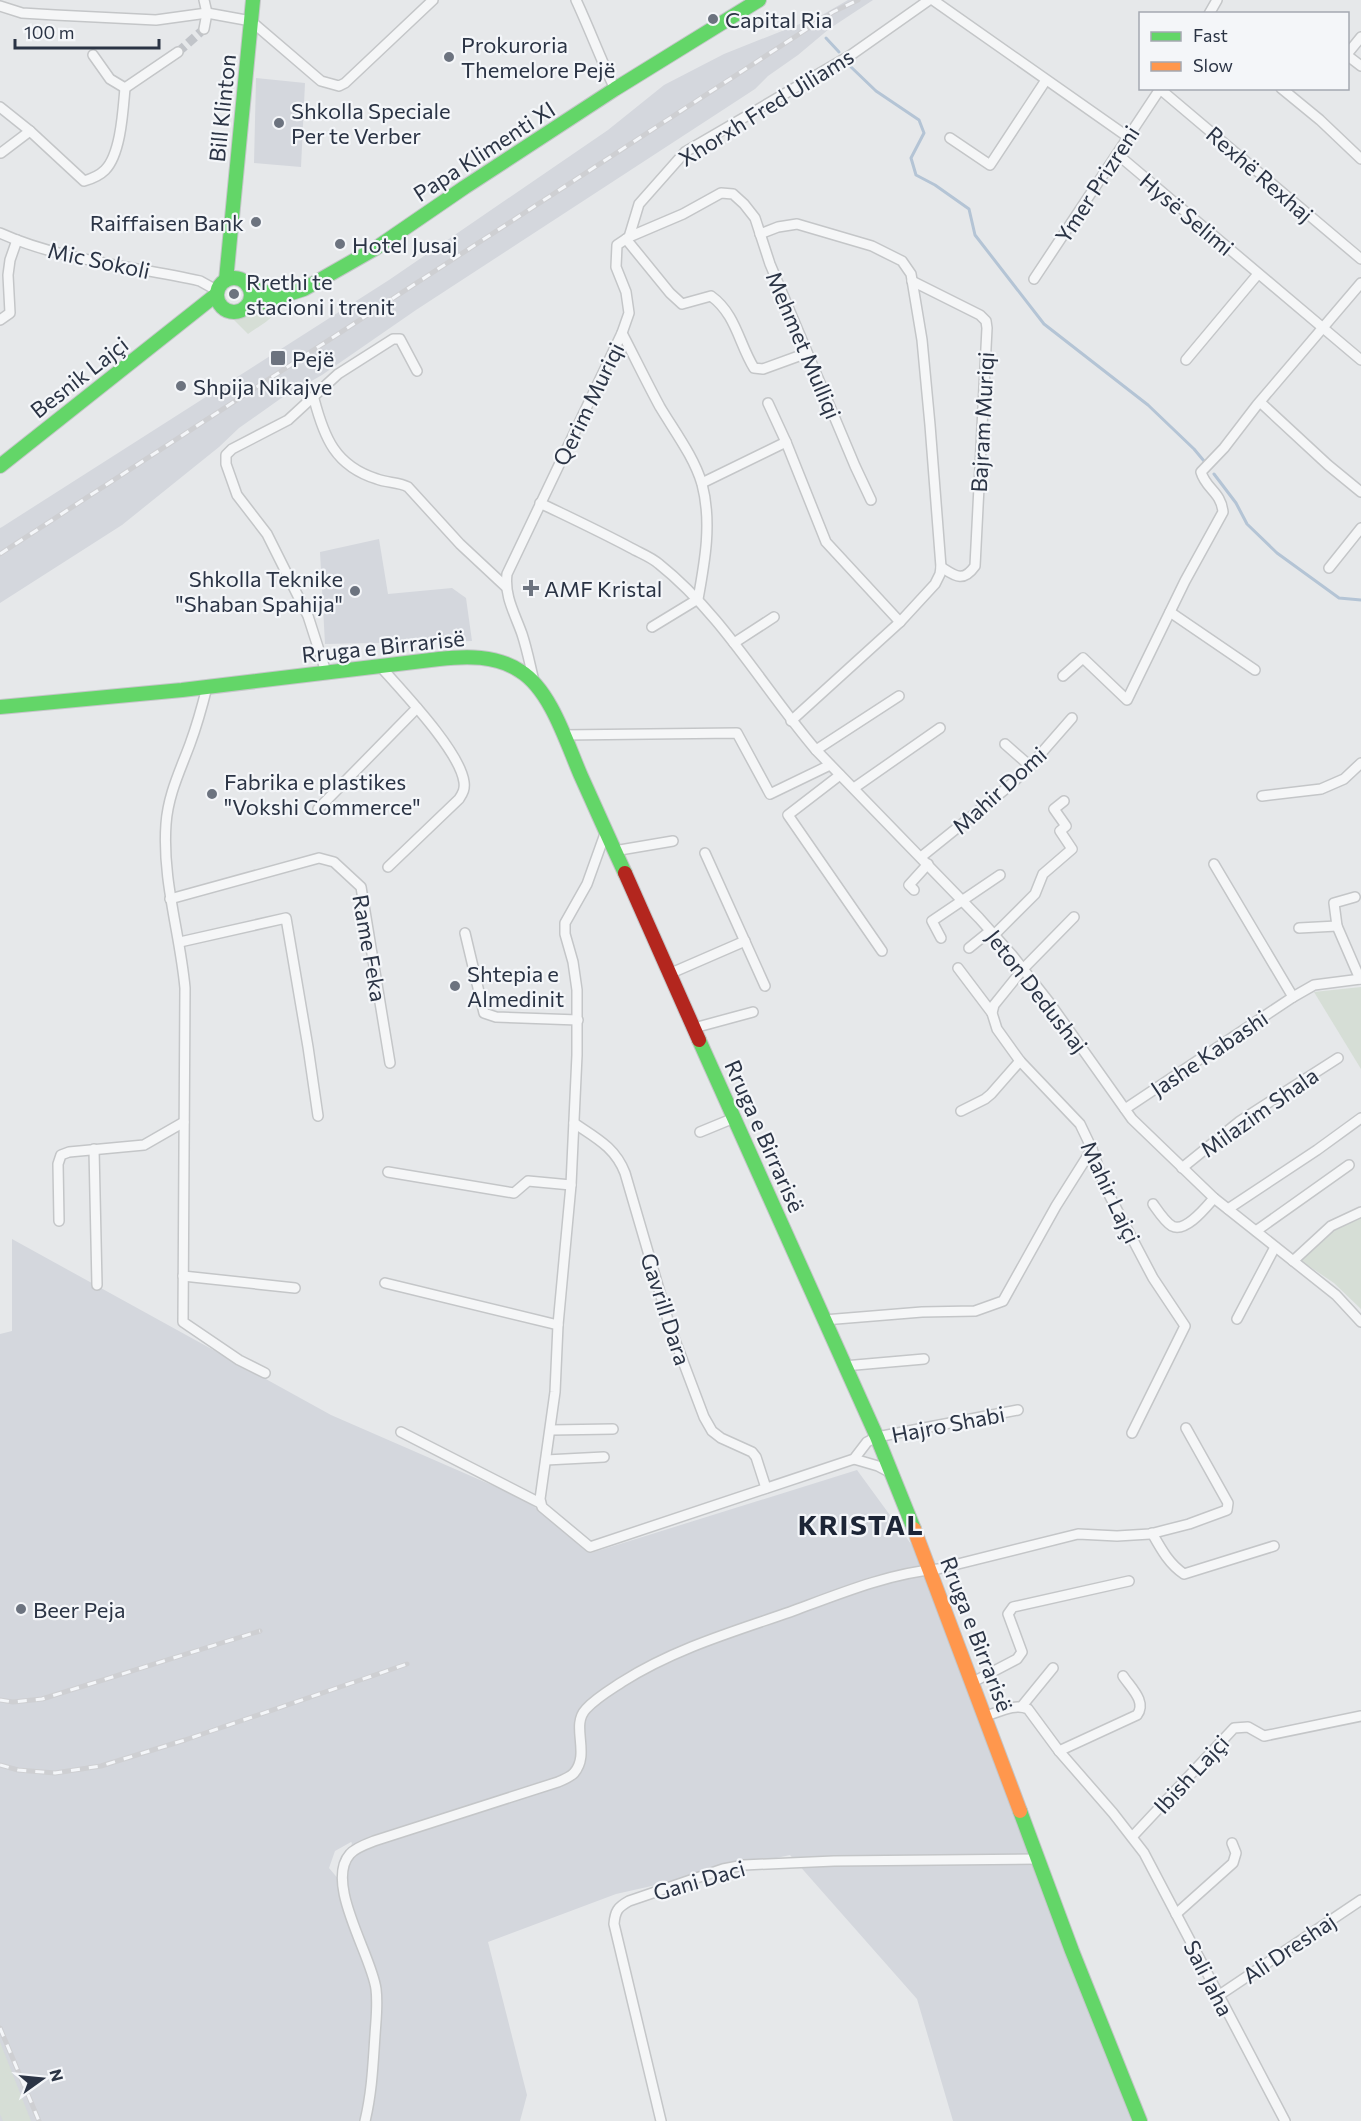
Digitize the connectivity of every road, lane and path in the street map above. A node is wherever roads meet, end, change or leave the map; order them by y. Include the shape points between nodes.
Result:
1 (1, 0) edge
2 (204, 0) edge
3 (253, 0) edge
4 (576, 0) edge
5 (759, 0) edge
6 (931, 0) edge
7 (429, 1) edge
8 (0, 6) edge
9 (207, 13) junction
10 (251, 21) junction
11 (204, 30) tunnel mouth
12 (1361, 37) edge
13 (178, 52) tunnel mouth
14 (1349, 52) edge
15 (93, 55) dead end
16 (1349, 57) edge
17 (1361, 66) edge
18 (1046, 80) junction
19 (125, 88) junction
20 (615, 89) junction
21 (1159, 90) edge
22 (1162, 90) edge
23 (1283, 90) edge
24 (0, 107) edge
25 (30, 131) junction
26 (1128, 137) junction
27 (950, 138) dead end
28 (1, 153) edge
29 (1117, 154) junction
30 (1361, 159) edge
31 (232, 220) junction
32 (0, 232) edge
33 (760, 234) junction
34 (628, 238) junction
35 (16, 240) junction
36 (1361, 258) edge
37 (1258, 274) junction
38 (1034, 279) dead end
39 (912, 281) junction
40 (1361, 283) edge
41 (247, 284) junction
42 (221, 287) junction
43 (290, 294) junction
44 (245, 309) junction
45 (227, 311) junction
46 (0, 320) edge
47 (184, 321) junction
48 (1324, 328) junction
49 (622, 333) junction
50 (807, 353) junction
51 (1186, 360) dead end
52 (1361, 360) edge
53 (417, 371) dead end
54 (314, 399) junction
55 (1260, 402) junction
56 (768, 403) dead end
57 (786, 442) junction
58 (0, 466) edge
59 (702, 483) junction
60 (1361, 492) edge
61 (871, 500) dead end
62 (540, 503) junction
63 (1361, 528) edge
64 (941, 567) junction
65 (1329, 568) dead end
66 (505, 586) junction
67 (698, 599) junction
68 (1170, 612) junction
69 (774, 617) dead end
70 (900, 622) junction
71 (652, 627) dead end
72 (734, 643) junction
73 (380, 666) junction
74 (1255, 669) dead end
75 (326, 672) junction
76 (1063, 676) dead end
77 (534, 681) junction
78 (207, 687) junction
79 (899, 696) dead end
80 (0, 707) edge
81 (417, 708) junction
82 (1072, 717) dead end
83 (791, 721) junction
84 (940, 728) dead end
85 (563, 735) junction
86 (1005, 744) dead end
87 (816, 750) junction
88 (1361, 763) edge
89 (830, 765) junction
90 (1030, 766) junction
91 (840, 775) junction
92 (854, 788) junction
93 (1262, 796) dead end
94 (1064, 801) dead end
95 (318, 809) dead end
96 (606, 831) junction
97 (673, 842) dead end
98 (614, 851) junction
99 (705, 854) dead end
100 (924, 861) junction
101 (1214, 864) dead end
102 (388, 867) dead end
103 (1000, 875) dead end
104 (914, 890) dead end
105 (1355, 897) dead end
106 (170, 899) junction
107 (963, 901) junction
108 (1074, 917) dead end
109 (1337, 926) junction
110 (1299, 928) dead end
111 (465, 933) dead end
112 (992, 933) junction
113 (941, 938) dead end
114 (745, 941) junction
115 (180, 942) junction
116 (969, 948) dead end
117 (882, 951) dead end
118 (958, 968) dead end
119 (1023, 969) junction
120 (669, 974) junction
121 (1360, 979) edge
122 (765, 986) dead end
123 (1293, 997) junction
124 (753, 1012) dead end
125 (992, 1013) junction
126 (578, 1020) junction
127 (694, 1028) junction
128 (1338, 1058) dead end
129 (1020, 1061) junction
130 (390, 1063) dead end
131 (1125, 1109) junction
132 (961, 1111) dead end
133 (318, 1116) dead end
134 (734, 1118) junction
135 (1361, 1118) edge
136 (184, 1122) junction
137 (574, 1123) junction
138 (700, 1132) dead end
139 (94, 1149) junction
140 (1092, 1149) junction
141 (1349, 1165) dead end
142 (1182, 1168) junction
143 (388, 1172) dead end
144 (571, 1185) junction
145 (1214, 1198) junction
146 (1153, 1204) dead end
147 (1228, 1209) junction
148 (1361, 1212) edge
149 (59, 1221) dead end
150 (1256, 1231) junction
151 (1275, 1247) junction
152 (1293, 1262) junction
153 (183, 1276) junction
154 (385, 1283) dead end
155 (97, 1285) dead end
156 (295, 1288) dead end
157 (1237, 1319) dead end
158 (824, 1320) junction
159 (1361, 1322) edge
160 (558, 1325) junction
161 (924, 1359) dead end
162 (844, 1366) junction
163 (265, 1373) dead end
164 (1018, 1410) dead end
165 (1186, 1428) dead end
166 (613, 1429) dead end
167 (550, 1430) junction
168 (401, 1432) dead end
169 (1132, 1433) dead end
170 (877, 1437) junction
171 (604, 1457) dead end
172 (546, 1460) junction
173 (854, 1460) junction
174 (893, 1474) junction
175 (766, 1488) junction
176 (540, 1503) junction
177 (1152, 1533) junction
178 (1274, 1546) dead end
179 (930, 1570) junction
180 (1129, 1581) dead end
181 (1053, 1668) dead end
182 (1124, 1676) dead end
183 (973, 1682) junction
184 (1022, 1706) junction
185 (986, 1716) junction
186 (1361, 1716) edge
187 (1059, 1751) junction
188 (1132, 1837) junction
189 (1232, 1843) dead end
190 (1038, 1858) junction
191 (1361, 1900) edge
192 (1176, 1914) junction
193 (1218, 1996) junction
194 (365, 2121) edge
195 (662, 2121) edge
196 (1140, 2121) edge
197 (1285, 2121) edge

1 - 8 street
2 - 9 street
3 - 10 street, Bill Klinton
4 - 20 street
5 - 20 street, Papa Klimenti XI
6 - 18 street
6 - 34 street, Xhorxh Fred Uiliams via 850,55 685,152 639,204
7 - 10 street via 339,86 321,81
8 - 9 street via 22,13 156,20
9 - 10 street
9 - 11 street
10 - 31 street, Bill Klinton
12 - 14 street
13 - 19 street
15 - 19 street via 110,80
16 - 17 street
18 - 26 street
18 - 27 street via 990,165
19 - 25 street via 113,160 94,178 84,182
20 - 43 street, Papa Klimenti XI via 376,248
21 - 26 street, Ymer Prizreni
22 - 36 street, Rexhë Rexhaj
23 - 30 street
24 - 25 street
25 - 28 street
26 - 29 street, Ymer Prizreni
29 - 37 street, Hysë Selimi
29 - 38 street, Ymer Prizreni
31 - 41 street, Bill Klinton via 237,259
31 - 42 street, Bill Klinton
32 - 35 street, Mic Sokoli
33 - 34 street, Mehmet Mulliqi via 755,218 733,194 721,193
33 - 39 street, Bajram Muriqi via 797,224 872,246 902,261
33 - 50 street, Mehmet Mulliqi
34 - 49 street, Qerim Muriqi via 617,245 616,267 629,314
34 - 50 street via 682,304 711,296 718,301 736,327 754,368 763,369
35 - 42 street, Mic Sokoli
35 - 46 street via 8,275 10,314
37 - 48 street, Hysë Selimi
37 - 51 street
39 - 64 street, Bajram Muriqi via 926,383
39 - 64 street, Bajram Muriqi via 980,315 987,328 975,566 961,577
40 - 48 street
41 - 42 street via 236,278
41 - 43 street via 263,292
41 - 44 street via 250,300
42 - 45 street via 219,304
42 - 47 street, Besnik Lajçi
43 - 44 street, Papa Klimenti XI
44 - 45 street, Papa Klimenti XI
45 - 47 street, Besnik Lajçi
47 - 58 street, Besnik Lajçi
48 - 52 street, Hysë Selimi
48 - 55 street
49 - 59 street
49 - 62 street, Qerim Muriqi
50 - 61 street, Mehmet Mulliqi
53 - 54 street via 399,339 393,339 338,374
54 - 66 street via 325,435 341,459 377,480 403,484
54 - 75 street via 288,420 232,450 226,455 226,464 237,495 267,534 287,571 308,616
55 - 60 street
55 - 68 street via 1201,472 1222,502 1223,512
56 - 57 street
57 - 59 street
57 - 70 street via 826,542
59 - 67 street via 708,536
62 - 66 street, Qerim Muriqi
62 - 67 street, Jeton Dedushaj via 657,562
63 - 65 street
64 - 70 street via 935,584
66 - 77 street
67 - 71 street
67 - 72 street, Jeton Dedushaj
68 - 74 street
68 - 76 street via 1127,700 1083,658
69 - 72 street
70 - 83 street
72 - 83 street, Jeton Dedushaj
73 - 75 street, Rruga e Birrarisë
73 - 77 street, Rruga e Birrarisë via 480,658 508,664
73 - 81 street
75 - 78 street, Rruga e Birrarisë
77 - 85 street, Rruga e Birrarisë
78 - 80 street, Rruga e Birrarisë
78 - 106 street via 200,717 170,796 166,823
79 - 87 street
81 - 95 street
81 - 102 street via 457,765 464,790
82 - 90 street, Mahir Domi
83 - 87 street, Jeton Dedushaj
84 - 92 street
85 - 89 street via 736,733 770,794
85 - 96 street, Rruga e Birrarisë
86 - 90 street
87 - 89 street, Jeton Dedushaj
88 - 93 street via 1344,779 1320,789
89 - 91 street, Jeton Dedushaj
90 - 100 street, Mahir Domi
91 - 92 street, Jeton Dedushaj
91 - 117 street via 788,815
92 - 100 street, Jeton Dedushaj
94 - 112 street via 1054,809 1066,826 1060,831 1072,849 1043,874 1035,894
96 - 98 street, Rruga e Birrarisë
96 - 126 street via 587,884 565,923
97 - 98 street
98 - 120 street, Rruga e Birrarisë
99 - 114 street
100 - 104 street, Mahir Domi via 909,885
100 - 107 street, Jeton Dedushaj
101 - 123 street
103 - 107 street
105 - 109 street via 1334,903
106 - 115 street
106 - 130 street, Rame Feka via 319,858 334,861 361,887
107 - 112 street, Jeton Dedushaj
107 - 113 street via 932,921
108 - 119 street
109 - 110 street
109 - 121 street, Jashe Kabashi
111 - 126 street via 484,1013 496,1017
112 - 116 street
112 - 119 street, Jeton Dedushaj
114 - 120 street
114 - 122 street
115 - 133 street via 286,918
115 - 136 street via 185,988
118 - 125 street, Mahir Lajçi
119 - 125 street
119 - 131 street, Jeton Dedushaj
120 - 127 street, Rruga e Birrarisë
121 - 123 street, Jashe Kabashi via 1314,985
123 - 131 street, Jashe Kabashi
124 - 127 street
125 - 129 street, Mahir Lajçi via 997,1029
126 - 137 street
127 - 134 street, Rruga e Birrarisë
128 - 142 street, Milazim Shala via 1239,1122
129 - 132 street via 992,1094
129 - 140 street, Mahir Lajçi via 1080,1124
131 - 142 street, Jeton Dedushaj
134 - 138 street
134 - 158 street, Rruga e Birrarisë
135 - 147 street
136 - 139 street via 144,1145
136 - 153 street
137 - 144 street
137 - 175 street, Gavrill Dara via 619,1157 670,1327 704,1417 721,1438 752,1452
139 - 149 street via 61,1155
139 - 155 street
140 - 158 street via 1003,1301 975,1311
140 - 169 street, Mahir Lajçi via 1104,1186 1153,1278 1185,1326
141 - 150 street
142 - 145 street, Jeton Dedushaj
143 - 144 street via 514,1193 528,1181
144 - 160 street
145 - 146 street via 1180,1228 1172,1226
145 - 147 street, Jeton Dedushaj
147 - 150 street, Jeton Dedushaj
148 - 152 street via 1331,1226
150 - 151 street, Jeton Dedushaj
151 - 152 street, Jeton Dedushaj
151 - 157 street
152 - 159 street, Jeton Dedushaj via 1336,1295
153 - 156 street
153 - 163 street via 183,1322
154 - 160 street
158 - 162 street, Rruga e Birrarisë
160 - 167 street
161 - 162 street
162 - 170 street, Rruga e Birrarisë
164 - 170 street, Hajro Shabi
165 - 177 street via 1229,1507 1189,1524
166 - 167 street
167 - 172 street
168 - 176 street
170 - 173 street via 867,1442
170 - 174 street, Rruga e Birrarisë
171 - 172 street
172 - 176 street
173 - 174 street
173 - 175 street
174 - 179 street, Rruga e Birrarisë
175 - 176 street via 590,1547
177 - 178 street via 1164,1554 1184,1574
177 - 179 street via 1078,1534
179 - 183 street, Rruga e Birrarisë
179 - 194 street via 827,1598 651,1664 601,1696 580,1716 581,1759 573,1774 374,1841 350,1853 343,1866 342,1883 376,1987 373,2074
180 - 183 street via 1013,1606 1008,1614 1022,1652 1017,1659
181 - 184 street
182 - 187 street via 1142,1703 1137,1715
183 - 185 street, Rruga e Birrarisë
184 - 185 street
184 - 187 street, Sali Jaha
185 - 190 street, Rruga e Birrarisë
186 - 188 street, Ibish Lajçi via 1264,1736 1248,1727 1234,1728
187 - 188 street, Sali Jaha
188 - 192 street, Sali Jaha
189 - 192 street via 1236,1853 1233,1863
190 - 195 street, Gani Daci via 744,1865 619,1906 614,1923
190 - 196 street, Rruga e Birrarisë via 1103,2035
191 - 193 street, Ali Dreshaj
192 - 193 street, Sali Jaha
193 - 197 street, Sali Jaha

